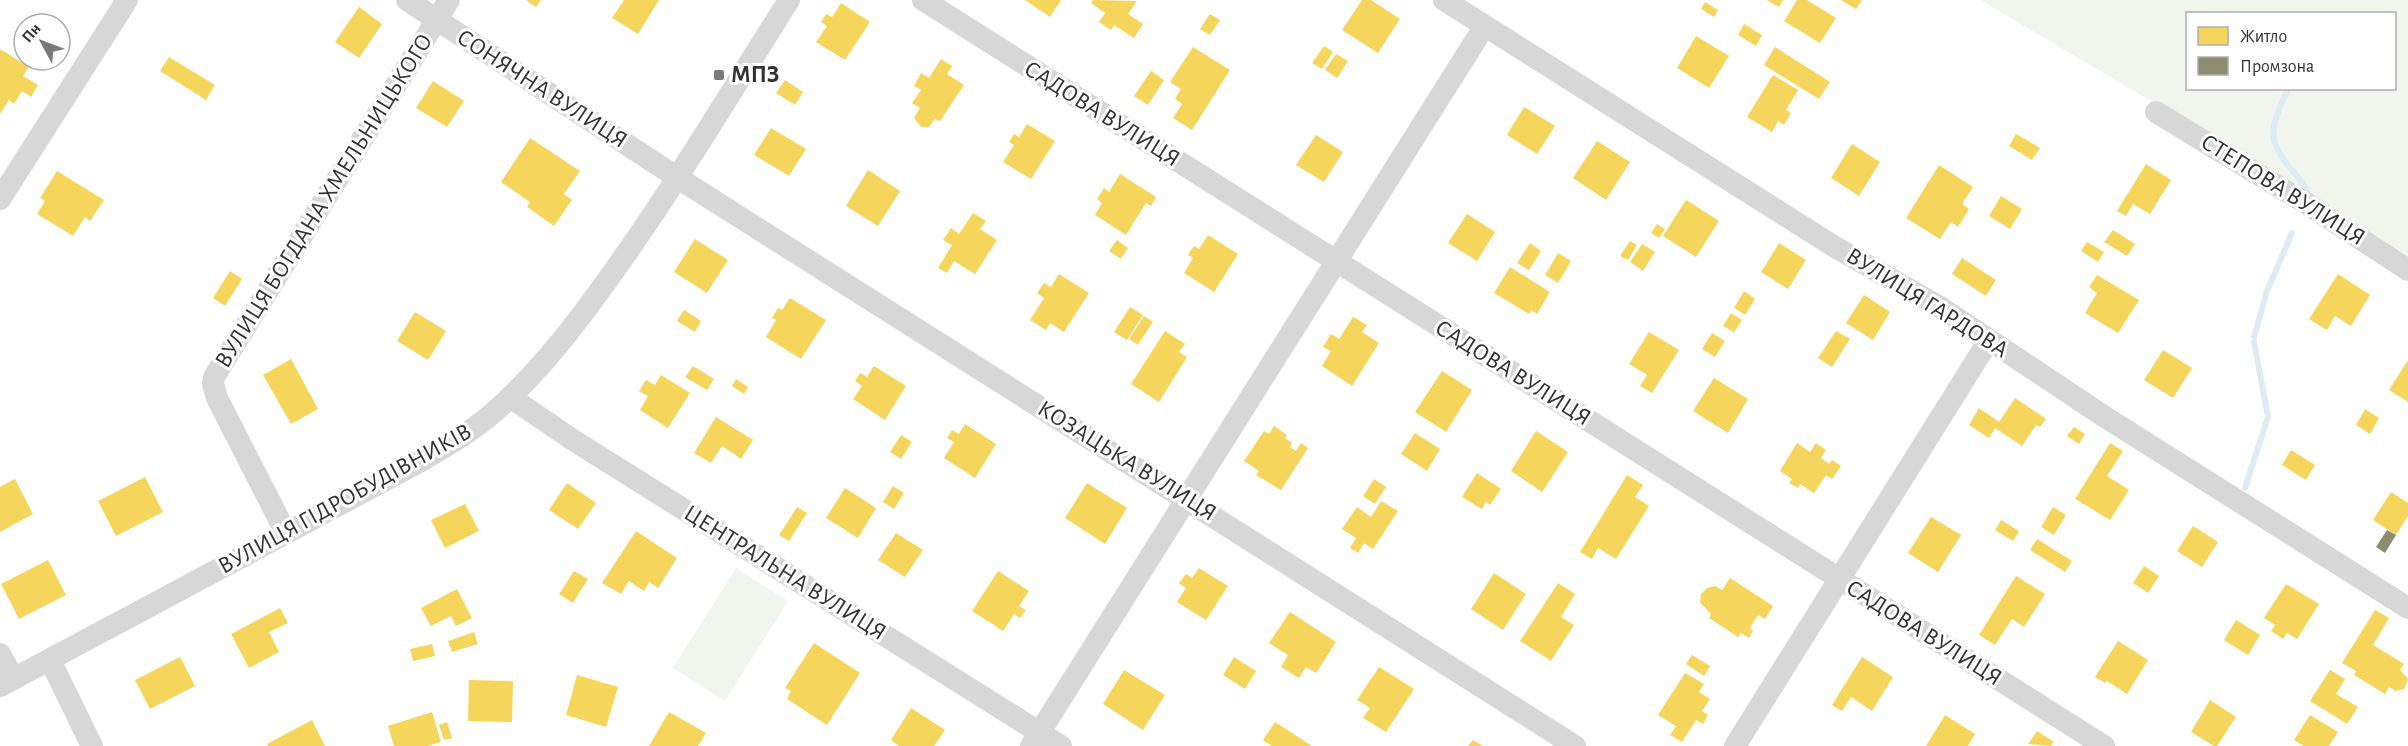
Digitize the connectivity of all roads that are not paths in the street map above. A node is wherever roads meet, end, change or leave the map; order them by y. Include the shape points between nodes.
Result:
1 (127, 0) edge
2 (407, 0) edge
3 (448, 0) edge
4 (789, 0) edge
5 (923, 0) edge
6 (1444, 0) edge
7 (436, 20) junction
8 (1484, 27) junction
9 (2156, 112) dead end
10 (678, 178) junction
11 (0, 199) edge
12 (1337, 262) junction
13 (2408, 270) edge
14 (1989, 340) junction
15 (510, 397) junction
16 (1186, 499) junction
17 (286, 533) junction
18 (1840, 580) junction
19 (2408, 608) edge
20 (0, 654) edge
21 (50, 660) junction
22 (7, 682) edge
23 (1035, 739) edge
24 (92, 746) edge
25 (1061, 746) edge
26 (1575, 746) edge
27 (1735, 746) edge
28 (2104, 746) edge

1 - 11 street
2 - 7 street, СОНЯЧНА ВУЛИЦЯ
3 - 7 street, ВУЛИЦЯ БОГДАНА ХМЕЛЬНИЦЬКОГО
4 - 10 street, ВУЛИЦЯ ГІДРОБУДІВНИКІВ
5 - 12 street, САДОВА ВУЛИЦЯ
6 - 8 street, ВУЛИЦЯ ГАРДОВА
7 - 10 street, СОНЯЧНА ВУЛИЦЯ
7 - 17 street, ВУЛИЦЯ БОГДАНА ХМЕЛЬНИЦЬКОГО via 214,377 217,399
8 - 12 street
8 - 14 street, ВУЛИЦЯ ГАРДОВА
9 - 13 street, СТЕПОВА ВУЛИЦЯ
10 - 15 street, ВУЛИЦЯ ГІДРОБУДІВНИКІВ via 594,299
10 - 16 street, КОЗАЦЬКА ВУЛИЦЯ
12 - 16 street
12 - 18 street, САДОВА ВУЛИЦЯ
14 - 18 street
14 - 19 street, ВУЛИЦЯ ГАРДОВА
15 - 17 street, ВУЛИЦЯ ГІДРОБУДІВНИКІВ via 466,434
15 - 23 street, ЦЕНТРАЛЬНА ВУЛИЦЯ
16 - 23 street
16 - 26 street, КОЗАЦЬКА ВУЛИЦЯ
17 - 21 street, ВУЛИЦЯ ГІДРОБУДІВНИКІВ
18 - 27 street
18 - 28 street, САДОВА ВУЛИЦЯ
20 - 22 street
21 - 22 street, ВУЛИЦЯ ГІДРОБУДІВНИКІВ
21 - 24 street
23 - 25 street, ЦЕНТРАЛЬНА ВУЛИЦЯ

